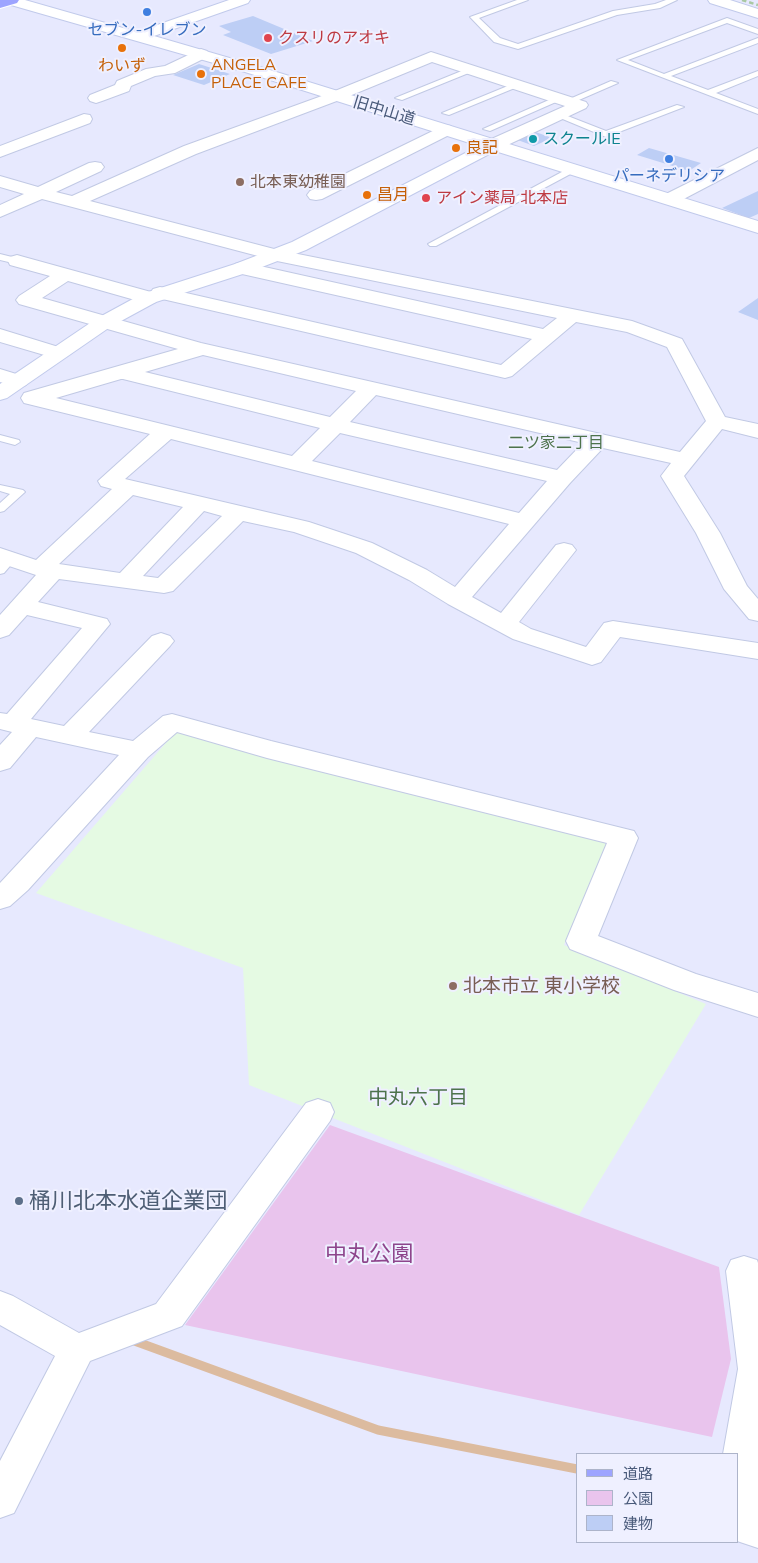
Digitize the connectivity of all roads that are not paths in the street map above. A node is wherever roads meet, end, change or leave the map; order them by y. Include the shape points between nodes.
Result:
1 (11, 0) edge
2 (244, 0) edge
3 (524, 0) edge
4 (638, 0) edge
5 (674, 0) edge
6 (714, 0) edge
7 (0, 4) edge
8 (657, 6) junction
9 (758, 14) edge
10 (758, 32) edge
11 (140, 36) junction
12 (758, 40) edge
13 (201, 54) junction
14 (472, 70) junction
15 (758, 73) edge
16 (666, 76) junction
17 (614, 83) dead end
18 (518, 85) junction
19 (709, 93) junction
20 (336, 96) junction
21 (96, 98) dead end
22 (399, 98) dead end
23 (565, 100) junction
24 (680, 107) dead end
25 (756, 110) edge
26 (557, 115) junction
27 (84, 119) dead end
28 (446, 122) junction
29 (490, 137) junction
30 (0, 152) edge
31 (758, 153) edge
32 (131, 155) dead end
33 (156, 165) junction
34 (95, 166) dead end
35 (573, 169) junction
36 (3, 174) edge
37 (39, 193) junction
38 (316, 195) dead end
39 (670, 198) junction
40 (73, 202) junction
41 (0, 212) edge
42 (758, 228) edge
43 (433, 244) dead end
44 (276, 255) junction
45 (8, 259) edge
46 (242, 268) junction
47 (66, 274) junction
48 (154, 295) junction
49 (571, 316) junction
50 (103, 324) junction
51 (0, 335) edge
52 (546, 336) junction
53 (202, 349) junction
54 (58, 353) junction
55 (121, 373) junction
56 (6, 385) edge
57 (371, 388) junction
58 (32, 398) junction
59 (717, 421) junction
60 (335, 425) junction
61 (758, 431) edge
62 (167, 432) junction
63 (0, 438) edge
64 (598, 440) junction
65 (15, 442) dead end
66 (685, 460) junction
67 (297, 464) junction
68 (562, 478) junction
69 (128, 487) junction
70 (0, 488) edge
71 (198, 504) junction
72 (0, 510) edge
73 (238, 513) junction
74 (524, 521) junction
75 (564, 550) dead end
76 (3, 561) edge
77 (47, 570) junction
78 (125, 581) junction
79 (457, 599) junction
80 (22, 606) junction
81 (758, 614) edge
82 (504, 625) junction
83 (0, 630) edge
84 (162, 641) dead end
85 (758, 651) edge
86 (15, 724) edge
87 (70, 736) junction
88 (138, 751) junction
89 (0, 762) edge
90 (0, 899) edge
91 (758, 1005) edge
92 (318, 1112) dead end
93 (744, 1271) dead end
94 (0, 1307) edge
95 (77, 1350) junction
96 (738, 1481) edge
97 (738, 1491) edge
98 (0, 1500) edge
99 (758, 1530) edge

1 - 7 main road
1 - 11 street, 旧中山道
2 - 11 street
3 - 8 lane via 474,17 497,40 518,47 616,13
4 - 8 lane
5 - 8 lane
6 - 9 street
10 - 16 lane via 727,20 621,60
11 - 13 street, 旧中山道
12 - 16 lane
13 - 20 street, 旧中山道
13 - 21 street
14 - 18 street
14 - 20 street via 431,57
14 - 22 lane
15 - 19 lane
16 - 19 lane
17 - 23 lane
18 - 23 street
18 - 28 lane
19 - 25 lane
20 - 28 street, 旧中山道
20 - 33 street
23 - 26 street via 580,104
23 - 29 lane
24 - 26 lane via 606,134
26 - 29 street
27 - 30 street
28 - 29 street, 旧中山道
28 - 38 street
29 - 35 street, 旧中山道
29 - 44 street via 299,246
31 - 39 street
32 - 33 street
33 - 40 street
34 - 37 street
35 - 39 street, 旧中山道
35 - 43 lane
36 - 37 street
37 - 40 street
37 - 41 street
39 - 42 street, 旧中山道
40 - 44 street
44 - 46 street
44 - 49 street
45 - 47 street
46 - 48 street
46 - 52 street
47 - 48 street
47 - 50 street via 26,300
48 - 50 street
48 - 52 street via 505,372
49 - 52 street
49 - 59 street via 632,327 675,343
50 - 53 street
50 - 54 street
51 - 54 street
53 - 55 street
53 - 57 street
54 - 56 street
55 - 58 street
55 - 60 street
56 - 58 street
57 - 60 street
57 - 64 street
58 - 62 street
59 - 61 street
59 - 66 street
60 - 67 street
60 - 68 street
62 - 67 street
62 - 69 street via 110,481
63 - 65 lane
64 - 66 street
64 - 68 street
66 - 81 street via 672,476 708,533 736,589
67 - 74 street
68 - 74 street
69 - 71 street
69 - 77 street
70 - 72 lane via 19,492
71 - 73 street
71 - 78 street
73 - 78 street via 164,586
73 - 79 street via 364,548 418,574
74 - 79 street
75 - 82 street
76 - 77 street
77 - 78 street
77 - 80 street
79 - 82 street
80 - 83 street
80 - 86 street via 98,624
82 - 85 street via 592,657 612,628
84 - 87 street
86 - 87 street
86 - 89 street
87 - 88 street
88 - 90 street
88 - 91 street via 172,722 267,749 624,838 582,941 685,982
92 - 95 street via 169,1316
93 - 96 street via 756,1369
94 - 95 street
95 - 98 street
97 - 99 street via 747,1526

